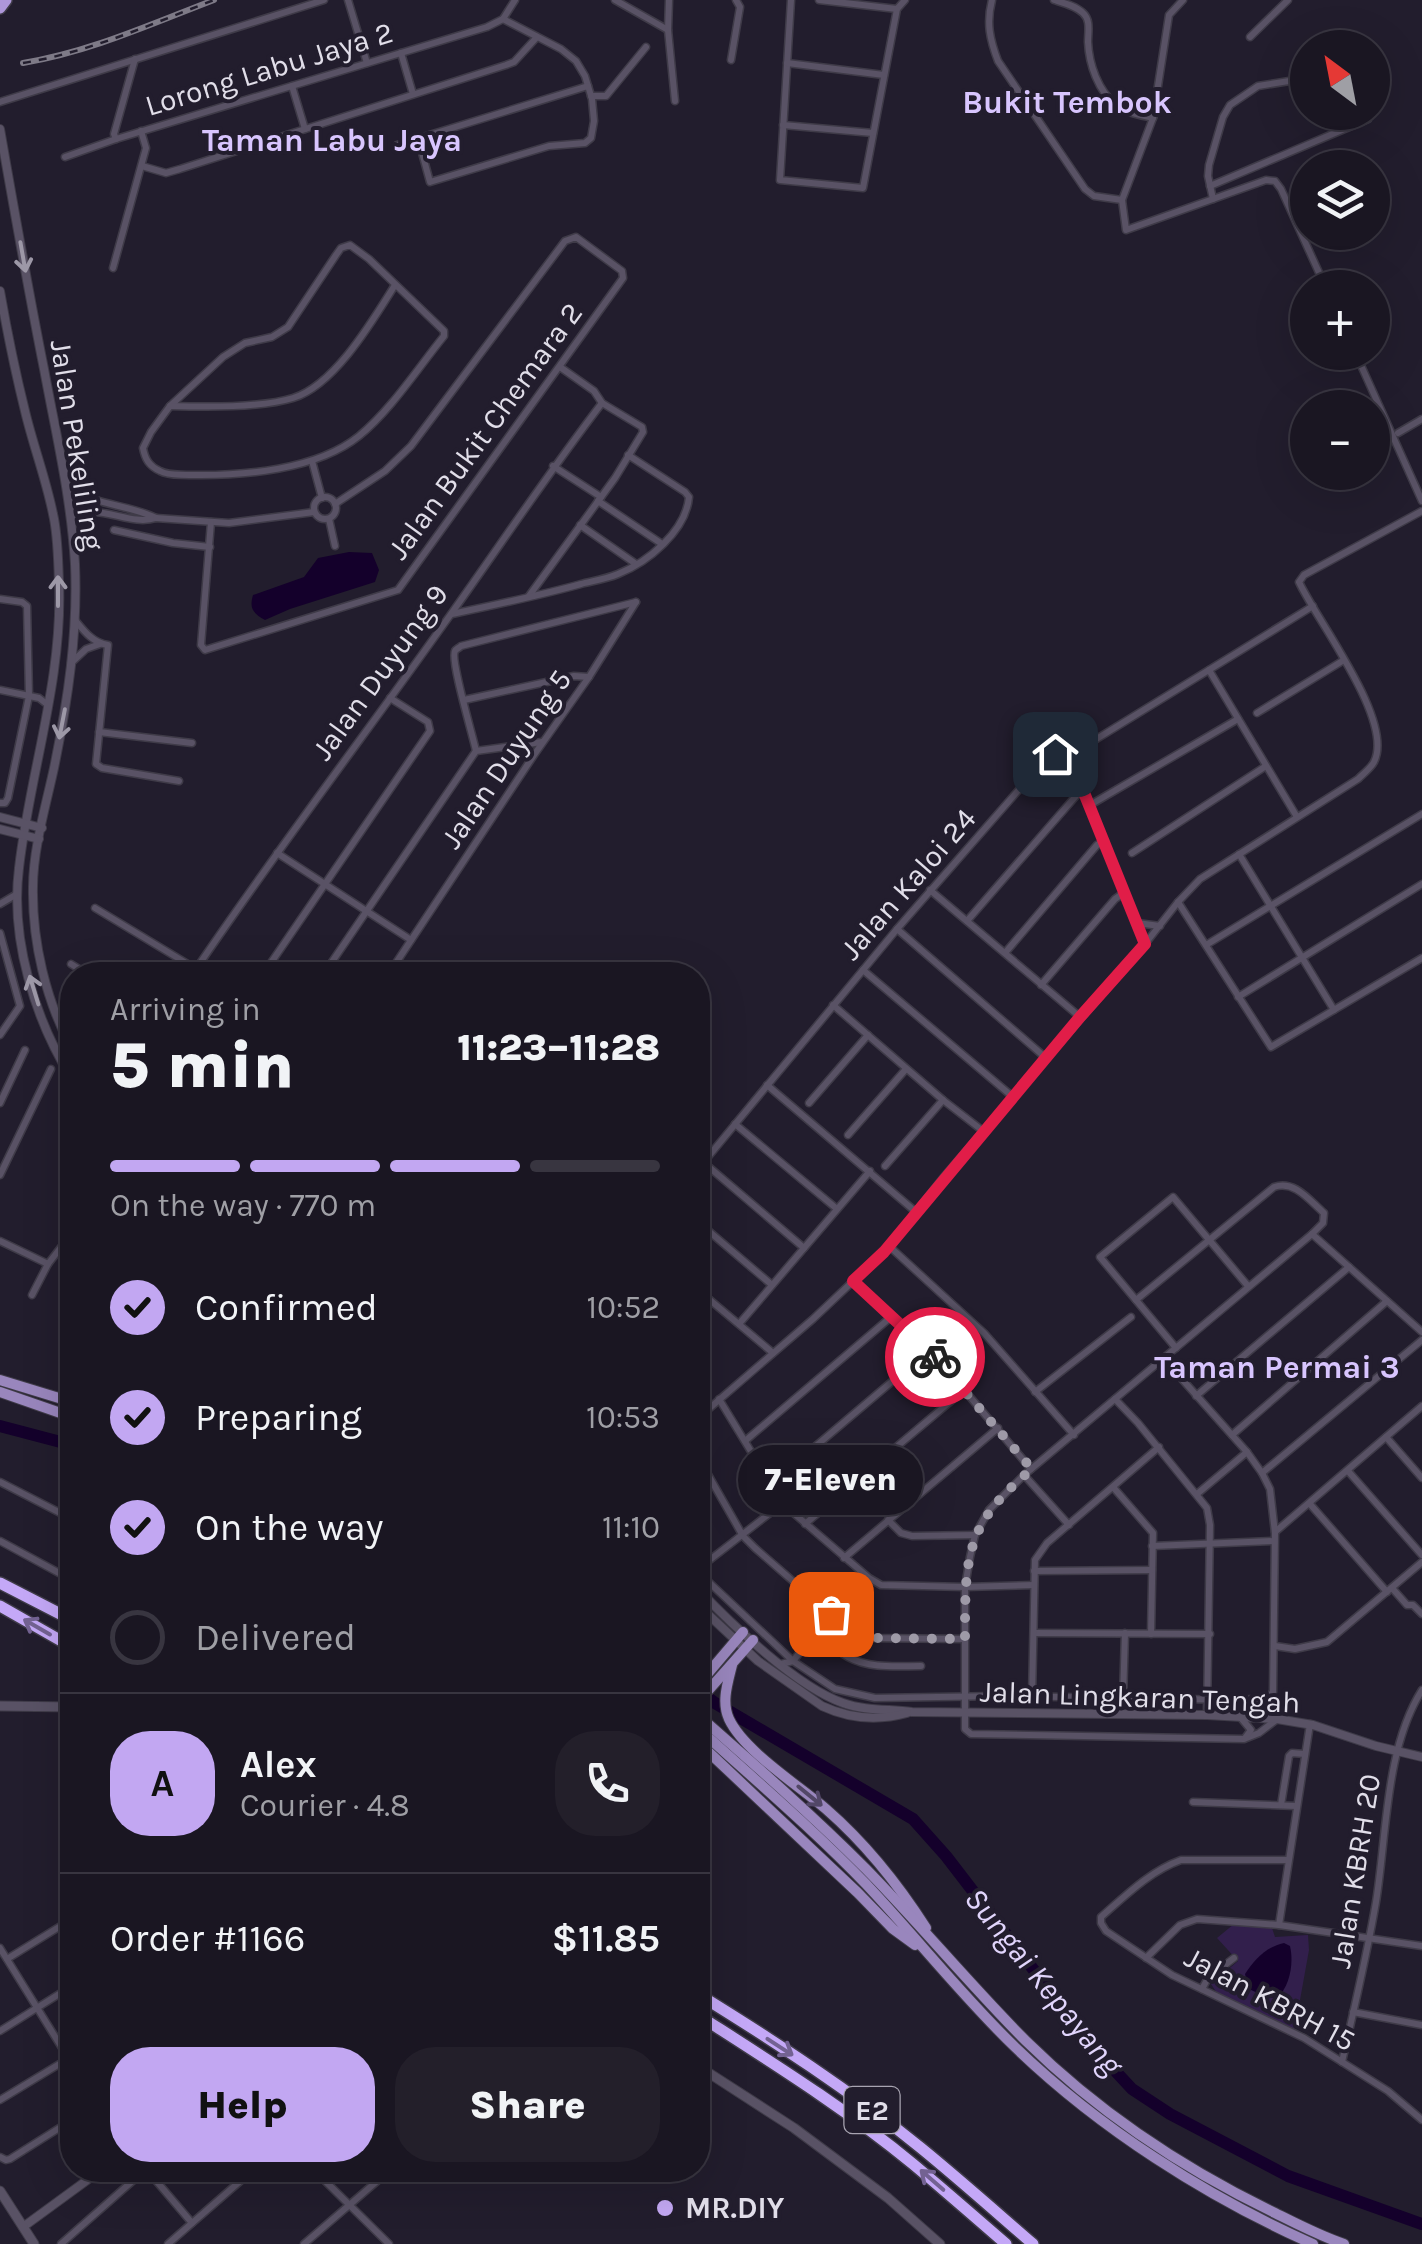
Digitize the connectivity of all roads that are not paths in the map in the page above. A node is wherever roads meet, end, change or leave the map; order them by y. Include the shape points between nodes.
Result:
1 (324, 0) edge
2 (348, 0) edge
3 (516, 0) edge
4 (616, 0) edge
5 (669, 0) edge
6 (736, 0) edge
7 (791, 0) edge
8 (819, 0) edge
9 (905, 0) edge
10 (992, 0) edge
11 (1054, 0) edge
12 (1182, 0) edge
13 (1288, 0) edge
14 (897, 9) junction
15 (503, 18) junction
16 (668, 30) junction
17 (1250, 36) dead end
18 (536, 37) junction
19 (646, 47) dead end
20 (400, 53) junction
21 (135, 59) junction
22 (730, 60) dead end
23 (367, 63) junction
24 (787, 63) junction
25 (884, 75) junction
26 (1290, 81) edge
27 (292, 86) junction
28 (588, 86) junction
29 (413, 94) junction
30 (590, 96) junction
31 (675, 100) dead end
32 (0, 102) edge
33 (1153, 118) junction
34 (783, 124) junction
35 (0, 129) edge
36 (305, 129) junction
37 (1344, 130) edge
38 (141, 131) junction
39 (873, 134) junction
40 (418, 138) junction
41 (116, 139) junction
42 (397, 145) dead end
43 (64, 157) dead end
44 (142, 166) junction
45 (1210, 186) junction
46 (1213, 199) junction
47 (1122, 200) junction
48 (113, 268) dead end
49 (1318, 270) edge
50 (396, 285) junction
51 (0, 291) edge
52 (560, 367) junction
53 (1363, 370) edge
54 (602, 402) junction
55 (170, 406) junction
56 (1422, 419) edge
57 (1398, 433) dead end
58 (628, 455) junction
59 (312, 461) junction
60 (554, 466) junction
61 (67, 484) junction
62 (322, 498) junction
63 (599, 499) junction
64 (1422, 501) edge
65 (335, 504) junction
66 (1422, 511) edge
67 (314, 512) junction
68 (156, 518) junction
69 (71, 519) junction
70 (329, 519) junction
71 (212, 522) junction
72 (580, 526) junction
73 (114, 530) dead end
74 (662, 544) junction
75 (335, 546) dead end
76 (210, 547) junction
77 (636, 564) junction
78 (0, 598) edge
79 (528, 598) junction
80 (1313, 606) junction
81 (451, 614) junction
82 (75, 619) junction
83 (101, 644) junction
84 (1344, 660) junction
85 (71, 663) junction
86 (1209, 670) junction
87 (589, 677) junction
88 (52, 688) junction
89 (0, 690) edge
90 (31, 696) junction
91 (390, 698) junction
92 (464, 700) junction
93 (49, 706) junction
94 (1257, 713) dead end
95 (1238, 719) junction
96 (98, 732) junction
97 (543, 742) junction
98 (192, 743) dead end
99 (476, 751) junction
100 (1266, 766) junction
101 (179, 781) dead end
102 (1081, 785) junction
103 (0, 803) edge
104 (1090, 806) junction
105 (1422, 814) edge
106 (0, 817) edge
107 (1296, 817) junction
108 (26, 824) junction
109 (42, 828) junction
110 (0, 829) edge
111 (24, 835) junction
112 (39, 839) junction
113 (1105, 841) junction
114 (277, 853) junction
115 (1132, 853) dead end
116 (1239, 854) junction
117 (1422, 884) edge
118 (326, 885) junction
119 (930, 890) junction
120 (1124, 892) junction
121 (18, 894) junction
122 (1178, 902) junction
123 (0, 904) edge
124 (1270, 905) junction
125 (96, 908) dead end
126 (367, 912) junction
127 (967, 920) junction
128 (1137, 923) junction
129 (1160, 926) junction
130 (896, 929) junction
131 (0, 933) edge
132 (411, 940) junction
133 (1145, 944) junction
134 (1206, 945) junction
135 (1005, 953) junction
136 (1301, 958) junction
137 (1422, 958) edge
138 (179, 962) edge
139 (201, 962) edge
140 (272, 962) edge
141 (333, 962) edge
142 (397, 962) edge
143 (862, 970) junction
144 (1041, 985) junction
145 (1238, 996) junction
146 (833, 1005) junction
147 (1334, 1010) junction
148 (1080, 1017) junction
149 (60, 1020) edge
150 (868, 1034) junction
151 (0, 1035) edge
152 (25, 1050) dead end
153 (60, 1058) edge
154 (1046, 1058) junction
155 (51, 1068) dead end
156 (906, 1068) junction
157 (766, 1085) junction
158 (1013, 1097) junction
159 (943, 1100) junction
160 (809, 1103) dead end
161 (0, 1104) edge
162 (735, 1124) junction
163 (984, 1132) junction
164 (848, 1136) dead end
165 (710, 1153) edge
166 (885, 1166) dead end
167 (870, 1171) junction
168 (710, 1173) edge
169 (0, 1175) edge
170 (837, 1209) junction
171 (916, 1212) junction
172 (710, 1232) edge
173 (1312, 1234) junction
174 (1209, 1240) junction
175 (0, 1241) edge
176 (889, 1246) junction
177 (60, 1248) edge
178 (804, 1248) junction
179 (48, 1264) junction
180 (1349, 1267) junction
181 (853, 1281) junction
182 (772, 1286) junction
183 (1248, 1286) junction
184 (32, 1295) dead end
185 (710, 1300) edge
186 (1136, 1300) junction
187 (1386, 1301) junction
188 (891, 1317) junction
189 (1131, 1317) dead end
190 (739, 1324) junction
191 (1422, 1332) edge
192 (1422, 1340) edge
193 (1176, 1348) junction
194 (928, 1351) junction
195 (773, 1352) junction
196 (1164, 1359) junction
197 (0, 1379) edge
198 (964, 1390) junction
199 (1035, 1392) junction
200 (0, 1394) edge
201 (1196, 1396) junction
202 (60, 1398) edge
203 (719, 1399) junction
204 (1115, 1400) junction
205 (1422, 1406) edge
206 (710, 1407) edge
207 (60, 1413) edge
208 (998, 1428) junction
209 (1074, 1435) junction
210 (1232, 1436) junction
211 (1386, 1437) junction
212 (744, 1440) junction
213 (1159, 1448) junction
214 (1247, 1452) junction
215 (1032, 1469) junction
216 (1348, 1470) junction
217 (1262, 1473) junction
218 (1024, 1475) junction
219 (710, 1478) edge
220 (1422, 1478) edge
221 (0, 1482) edge
222 (771, 1484) junction
223 (1113, 1487) junction
224 (1197, 1494) junction
225 (783, 1503) junction
226 (1310, 1504) junction
227 (60, 1513) edge
228 (888, 1520) junction
229 (805, 1524) junction
230 (1069, 1525) junction
231 (975, 1535) junction
232 (744, 1536) junction
233 (1274, 1537) junction
234 (0, 1541) edge
235 (1209, 1544) junction
236 (1152, 1546) junction
237 (844, 1558) junction
238 (1422, 1558) edge
239 (710, 1562) edge
240 (1152, 1570) junction
241 (1034, 1571) junction
242 (60, 1574) edge
243 (0, 1582) edge
244 (710, 1582) edge
245 (1034, 1585) junction
246 (964, 1587) junction
247 (1390, 1590) junction
248 (710, 1603) edge
249 (0, 1606) edge
250 (60, 1614) edge
251 (710, 1614) edge
252 (831, 1614) junction
253 (1422, 1614) edge
254 (817, 1632) junction
255 (1034, 1632) junction
256 (1125, 1633) junction
257 (1151, 1634) junction
258 (1210, 1634) junction
259 (965, 1639) junction
260 (60, 1640) edge
261 (744, 1641) junction
262 (1275, 1646) junction
263 (793, 1660) junction
264 (728, 1661) junction
265 (781, 1664) junction
266 (921, 1666) dead end
267 (710, 1675) edge
268 (710, 1686) edge
269 (1422, 1690) edge
270 (964, 1697) junction
271 (1032, 1697) junction
272 (1123, 1699) junction
273 (1208, 1700) junction
274 (0, 1706) edge
275 (60, 1708) edge
276 (912, 1712) junction
277 (964, 1714) junction
278 (1208, 1715) junction
279 (1239, 1716) junction
280 (1277, 1719) junction
281 (1310, 1724) junction
282 (710, 1727) edge
283 (710, 1739) edge
284 (1244, 1739) junction
285 (1398, 1752) junction
286 (710, 1753) edge
287 (1305, 1754) junction
288 (1422, 1757) edge
289 (1192, 1802) dead end
290 (1281, 1805) junction
291 (1296, 1806) junction
292 (1287, 1860) junction
293 (1279, 1925) junction
294 (60, 1926) edge
295 (1369, 1937) junction
296 (937, 1944) junction
297 (1422, 1946) edge
298 (0, 1948) edge
299 (928, 1954) junction
300 (1146, 1958) junction
301 (1234, 1958) dead end
302 (7, 1959) junction
303 (1202, 1989) junction
304 (60, 1994) edge
305 (710, 2002) edge
306 (37, 2008) junction
307 (1354, 2012) junction
308 (710, 2024) edge
309 (1422, 2025) edge
310 (0, 2031) edge
311 (60, 2043) edge
312 (1342, 2062) junction
313 (60, 2066) edge
314 (710, 2074) edge
315 (0, 2100) edge
316 (1421, 2116) edge
317 (60, 2128) edge
318 (1, 2159) edge
319 (85, 2182) edge
320 (132, 2182) edge
321 (156, 2182) edge
322 (239, 2182) edge
323 (326, 2182) edge
324 (375, 2182) edge
325 (0, 2191) edge
326 (348, 2204) junction
327 (192, 2224) junction
328 (23, 2227) junction
329 (34, 2244) edge
330 (61, 2244) edge
331 (168, 2244) edge
332 (304, 2244) edge
333 (389, 2244) edge
334 (940, 2244) edge
335 (1006, 2244) edge
336 (1033, 2244) edge
337 (1313, 2244) edge
338 (1344, 2244) edge

1 - 21 street
2 - 23 street
3 - 15 street
4 - 16 street
5 - 16 street
6 - 22 street
7 - 24 street
8 - 14 street
9 - 14 street
10 - 47 street via 987,23 998,62 1085,189
11 - 33 street via 1086,14 1093,71 1114,104
12 - 33 street via 1169,15
13 - 17 street
14 - 25 street
15 - 18 street
15 - 20 street, Lorong Labu Jaya 2
16 - 31 street
18 - 28 street via 576,60
18 - 29 street via 514,62
19 - 30 street via 606,96
20 - 23 street, Lorong Labu Jaya 2
20 - 29 street
21 - 32 street
21 - 41 street
23 - 27 street, Lorong Labu Jaya 2
24 - 25 street
24 - 34 street
25 - 39 street
26 - 45 street via 1258,86 1230,106 1209,165
27 - 36 street
27 - 38 street, Lorong Labu Jaya 2
28 - 30 street
28 - 40 street
29 - 36 street
30 - 40 street via 594,121 585,143 549,146 430,182
33 - 47 street
34 - 39 street
34 - 39 street via 780,180 862,188
35 -> 61 street, Jalan Pekeliling
36 - 44 street via 166,173
37 - 45 street
38 - 41 street, Lorong Labu Jaya 2
38 - 44 street
40 - 42 street
41 - 43 street, Lorong Labu Jaya 2
44 - 48 street
45 - 46 street
46 - 47 street via 1126,230
46 - 49 street via 1275,181
50 - 55 street via 348,355 311,389 251,404
50 - 55 street via 350,245 341,248 288,328 245,342
50 - 59 street via 444,336 359,436
88 -> 51 street, Jalan Pekeliling via 59,586 54,516
52 - 54 street
52 - 65 street, Jalan Bukit Chemara 2 via 624,274 573,237 411,446
52 - 76 street, Jalan Bukit Chemara 2 via 393,592 205,650
53 - 64 street
54 - 58 street via 643,430
54 - 60 street, Jalan Duyung 9
55 - 59 street via 144,448 150,465 164,474 255,472
56 - 57 street
58 - 63 street
58 - 74 street via 690,498 674,534
59 - 62 street
60 - 63 street
60 - 81 street, Jalan Duyung 9
61 - 68 street via 93,501
61 - 69 street, Jalan Pekeliling
62 - 65 street
62 - 67 street
63 - 72 street
63 - 74 street
65 - 70 street
66 - 80 street via 1300,579
67 - 70 street
67 - 71 street
68 - 69 street via 145,522 91,511
68 - 71 street
69 - 82 street, Jalan Pekeliling
70 - 75 street
71 - 76 street, Jalan Bukit Chemara 2
72 - 77 street
72 - 79 street
73 - 76 street
74 - 77 street
77 - 79 street
78 - 90 street via 28,606
79 - 81 street
80 - 84 street
80 - 86 street
81 - 91 street, Jalan Duyung 9
82 - 83 street
82 - 85 street, Jalan Pekeliling
83 - 85 street
83 - 96 street via 108,645
84 - 94 street
84 - 107 street via 1375,720 1374,762 1358,780
85 -> 109 street, Jalan Pekeliling
86 - 95 street
86 - 102 street via 1085,746 1090,771
87 - 92 street
87 - 92 street, Jalan Duyung 5 via 636,602 458,648 453,657
87 - 97 street, Jalan Duyung 5
88 - 90 street
88 - 93 street, Jalan Pekeliling
89 - 90 street
90 - 93 street
90 - 103 street via 8,798
91 - 114 street, Jalan Duyung 9
91 - 118 street via 430,730
92 - 99 street
93 - 108 street, Jalan Pekeliling
95 - 100 street
95 - 104 street
96 - 98 street
96 - 101 street via 98,766
97 - 99 street
97 - 132 street, Jalan Duyung 5
99 - 126 street
100 - 107 street
100 - 115 street
102 - 104 street
102 - 119 street, Jalan Kaloi 24 via 1070,758 1055,754 1044,761
102 - 127 street
104 - 113 street
105 - 124 street
106 - 108 street
107 - 116 street
108 - 109 street
108 - 111 street
109 - 112 street
110 - 111 street
111 - 112 street
111 - 121 street
112 - 149 street via 32,886 38,941
113 - 120 street
113 - 135 street
114 - 118 street
114 - 139 street, Jalan Duyung 9
116 - 122 street
116 - 124 street
117 - 136 street
118 - 126 street
118 - 140 street
119 - 127 street
119 - 130 street, Jalan Kaloi 24
120 - 128 street
120 - 144 street
121 - 123 street
153 -> 121 street via 30,980
122 - 129 street
122 - 134 street
124 - 134 street
124 - 136 street
125 - 138 street
126 - 132 street
126 - 141 street
127 - 135 street
128 - 129 street
128 - 133 street
129 - 133 street
130 - 143 street, Jalan Kaloi 24
130 - 154 street
131 - 151 street via 20,1006
132 - 142 street, Jalan Duyung 5
133 - 148 street
134 - 145 street
135 - 144 street
136 - 145 street
136 - 147 street
137 - 147 street
143 - 146 street, Jalan Kaloi 24
143 - 158 street
144 - 148 street
145 - 147 street via 1271,1047
146 - 150 street
146 - 157 street, Jalan Kaloi 24
148 - 154 street
150 - 156 street
150 - 160 street
152 - 161 street
154 - 158 street
155 - 169 street
156 - 159 street
156 - 164 street
157 - 162 street, Jalan Kaloi 24
157 - 167 street
158 - 163 street
159 - 163 street
159 - 166 street
162 - 165 street, Jalan Kaloi 24
162 - 170 street
163 - 171 street
167 - 170 street
167 - 171 street
168 - 178 street
170 - 178 street
171 - 176 street
172 - 182 street
173 - 174 street via 1324,1213 1292,1185 1281,1184
173 - 180 street
173 - 183 street
174 - 183 street
174 - 186 street
174 - 186 street via 1173,1196 1100,1257
175 - 179 street
176 - 181 street
176 - 199 street via 984,1333
177 - 179 street
178 - 182 street
179 - 184 street
180 - 187 street
180 - 201 street
181 - 188 street
181 - 195 street
182 - 190 street
183 - 193 street
185 - 190 street
186 - 193 street
187 - 191 street
187 - 210 street
188 - 194 street
188 - 212 street
189 - 199 street
190 - 195 street
192 - 217 street
193 - 196 street
194 - 198 street
194 - 222 street
195 - 203 street
196 - 201 street
196 - 204 street
197 - 202 main road
198 - 208 street
198 - 229 street
199 - 209 street
200 - 207 main road
201 - 210 street
203 - 206 street
203 - 212 street
204 - 209 street
204 - 213 street
205 - 211 street
208 - 215 street
208 - 228 street
209 - 215 street
210 - 214 street
211 - 216 street
211 - 220 street
212 - 222 street
213 - 223 street
213 - 224 street
214 - 217 street
214 - 224 street
215 - 218 street
216 - 226 street
216 - 238 street
217 - 233 street
218 - 230 street
218 - 231 street
219 - 232 street
221 - 227 street
222 - 225 street
223 - 230 street
223 - 236 street via 1153,1533
224 - 235 street via 1207,1508
225 - 229 street
225 - 232 street
226 - 233 street
226 - 247 street
228 - 231 street via 912,1536
228 - 237 street
229 - 237 street
230 - 241 street via 1047,1544
231 - 246 street
232 - 239 street
232 - 252 street
233 - 235 street
233 - 262 street
234 - 242 street
235 - 236 street
235 - 258 street
236 - 240 street
237 - 246 street via 881,1585
238 - 247 street
240 - 241 street
240 - 257 street
241 - 245 street
243 - 250 highway
244 - 263 street
245 - 246 street
245 - 255 street
246 - 259 street
247 - 253 street
247 - 262 street via 1327,1642
248 - 261 street, Jalan Lingkaran Tengah
260 -> 249 highway
251 - 261 street, Jalan Lingkaran Tengah
252 - 254 street
252 - 259 street via 870,1638
254 - 263 street
254 - 266 street via 862,1662
255 - 256 street
255 - 271 street
256 - 257 street
256 - 272 street
257 - 258 street
258 - 273 street
259 - 270 street
261 - 264 main road
261 - 265 street, Jalan Lingkaran Tengah
261 - 276 street, Jalan Lingkaran Tengah via 833,1711 868,1719
262 - 273 street via 1273,1692 1264,1700
263 - 265 street
263 - 270 street via 835,1689 876,1698
264 - 267 main road
264 - 268 main road
264 -> 296 main road via 726,1711 739,1735 852,1834
265 - 276 street, Jalan Lingkaran Tengah via 845,1704
269 - 285 street, Jalan KBRH 20
270 - 271 street
270 - 277 street
271 - 272 street
272 - 273 street
273 - 278 street
274 - 275 main road
276 - 277 street, Jalan Lingkaran Tengah
277 - 278 street, Jalan Lingkaran Tengah
277 - 284 street via 971,1734
278 - 279 street, Jalan Lingkaran Tengah
279 - 280 street, Jalan Lingkaran Tengah
279 - 284 street via 1251,1730
280 - 281 street, Jalan Lingkaran Tengah
280 - 284 street
281 - 285 street, Jalan Lingkaran Tengah
281 - 287 street
282 - 296 main road via 806,1811
283 - 299 main road via 838,1856
285 - 288 street, Jalan Lingkaran Tengah
285 - 295 street, Jalan KBRH 20
286 - 299 main road
287 - 290 street via 1289,1756
287 - 291 street
289 - 290 street
290 - 291 street
291 - 292 street
292 - 293 street
292 - 300 street, Jalan KBRH 15 via 1167,1865 1101,1917 1106,1931
293 - 295 street
293 - 300 street via 1196,1919
294 - 302 street
295 - 297 street
295 - 307 street, Jalan KBRH 20
296 - 338 main road via 1028,2043 1109,2113 1204,2176
298 - 302 street
299 - 337 main road via 1077,2103 1244,2212
300 - 303 street, Jalan KBRH 15
301 - 303 street
302 - 306 street
303 - 312 street, Jalan KBRH 15
304 - 306 street
305 -> 336 highway, E2 via 860,2101
306 - 310 street
306 - 311 street
307 - 309 street
307 - 312 street, Jalan KBRH 20
335 -> 308 highway, E2 via 852,2118
312 - 316 street, Jalan KBRH 15
313 - 315 street
314 - 334 main road via 794,2128
317 - 318 street
319 - 328 street
320 - 330 street
321 - 327 street
322 - 327 street
323 - 326 street
324 - 326 street
325 - 328 main road
326 - 332 street
326 - 333 street
327 - 331 street
328 - 329 main road

